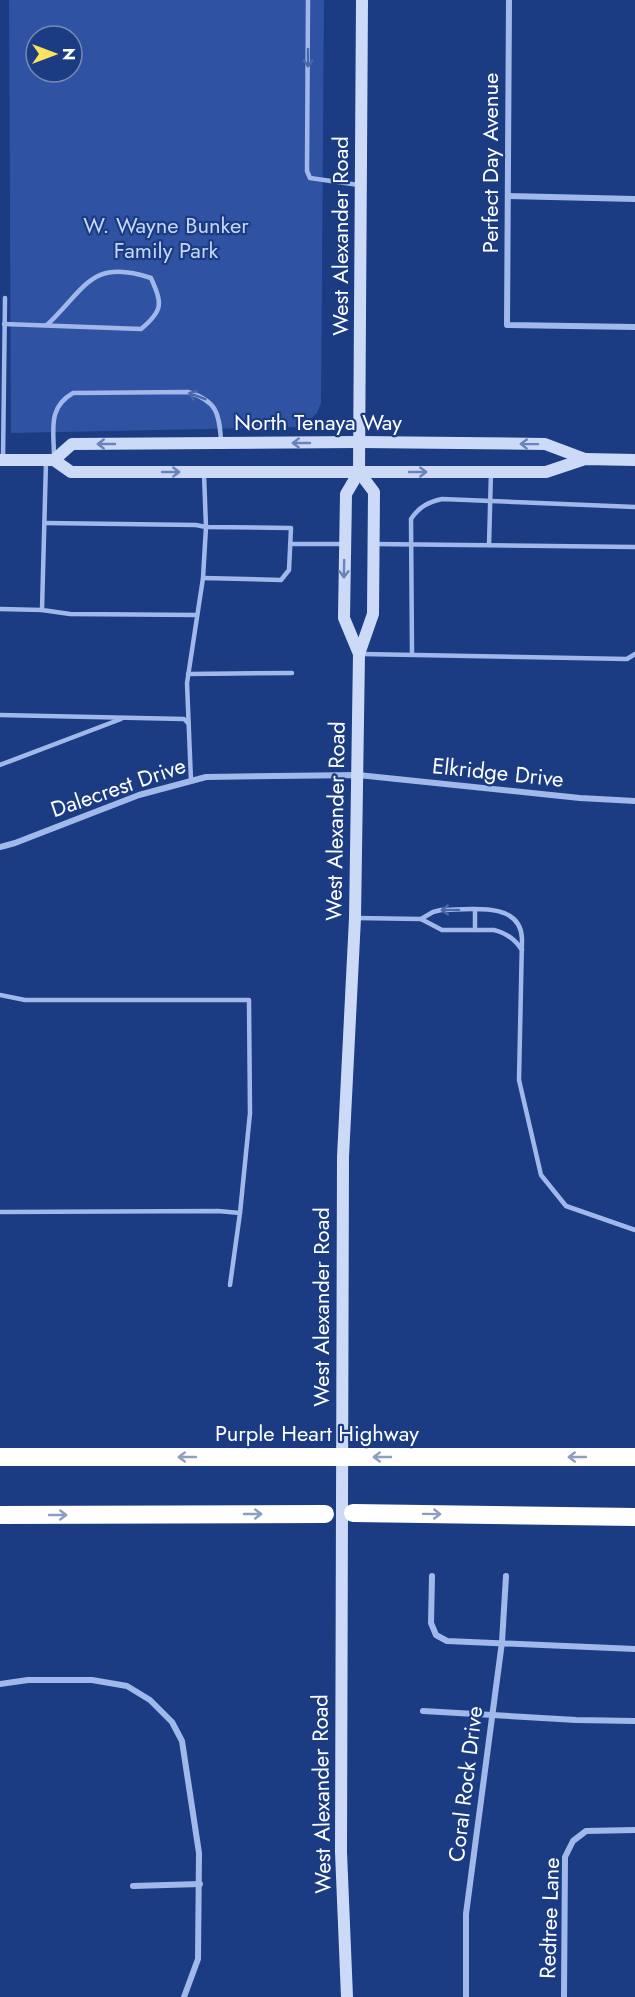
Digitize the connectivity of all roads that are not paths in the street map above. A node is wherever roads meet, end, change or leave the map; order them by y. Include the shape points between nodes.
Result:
1 (308, 0) edge
2 (362, 0) edge
3 (509, 0) edge
4 (361, 185) junction
5 (508, 196) junction
6 (635, 200) edge
7 (4, 298) dead end
8 (4, 324) junction
9 (47, 325) junction
10 (635, 327) edge
11 (360, 442) junction
12 (221, 443) junction
13 (585, 459) junction
14 (2, 460) edge
15 (50, 460) junction
16 (635, 460) edge
17 (204, 472) junction
18 (359, 472) junction
19 (491, 472) junction
20 (490, 501) junction
21 (635, 507) edge
22 (45, 523) junction
23 (206, 527) junction
24 (290, 544) junction
25 (345, 544) junction
26 (373, 544) junction
27 (410, 544) junction
28 (489, 545) junction
29 (635, 547) edge
30 (204, 578) junction
31 (0, 609) edge
32 (42, 610) junction
33 (197, 615) junction
34 (359, 654) junction
35 (412, 654) junction
36 (635, 654) edge
37 (292, 673) dead end
38 (188, 674) junction
39 (0, 714) edge
40 (126, 718) junction
41 (189, 724) junction
42 (0, 765) edge
43 (358, 775) junction
44 (190, 781) junction
45 (635, 801) edge
46 (0, 847) edge
47 (475, 910) junction
48 (355, 918) junction
49 (422, 919) junction
50 (475, 930) junction
51 (522, 950) junction
52 (0, 995) edge
53 (0, 1212) edge
54 (240, 1213) junction
55 (635, 1230) edge
56 (231, 1285) dead end
57 (0, 1457) edge
58 (635, 1457) edge
59 (353, 1513) dead end
60 (325, 1514) dead end
61 (0, 1515) edge
62 (635, 1517) edge
63 (432, 1576) dead end
64 (506, 1576) dead end
65 (502, 1642) junction
66 (635, 1648) edge
67 (0, 1684) edge
68 (423, 1712) dead end
69 (491, 1716) junction
70 (635, 1721) edge
71 (635, 1830) edge
72 (200, 1884) junction
73 (133, 1886) dead end
74 (184, 1997) edge
75 (347, 1997) edge
76 (466, 1997) edge
77 (564, 1997) edge

1 -> 4 lane via 307,171 310,178 317,180
2 - 4 main road, West Alexander Road
3 - 5 street, Perfect Day Avenue
4 - 11 main road, West Alexander Road
5 - 6 street
5 - 10 street, Perfect Day Avenue via 507,325
7 - 8 lane
8 - 9 lane
8 - 14 lane
9 - 9 lane via 141,329 156,317 160,298 151,278 131,271 108,271 91,279
11 -> 12 main road, North Tenaya Way
13 -> 11 main road, North Tenaya Way via 545,444
11 - 18 main road, West Alexander Road
12 -> 15 main road, North Tenaya Way via 72,444
12 -> 15 lane via 219,419 212,403 201,396 188,392 73,393 57,406
13 - 16 main road, North Tenaya Way
13 - 19 main road, North Tenaya Way via 546,472
14 - 15 main road, North Tenaya Way
15 -> 17 main road, North Tenaya Way via 72,472
15 - 22 lane
17 - 18 main road, North Tenaya Way
17 - 23 lane
18 -> 19 main road, North Tenaya Way
18 - 25 main road, West Alexander Road via 346,494
18 - 26 main road, West Alexander Road via 374,492
19 - 20 lane
20 - 21 lane
20 - 27 lane via 430,501 411,519
20 - 28 lane
22 - 23 lane
22 - 32 lane
23 - 24 lane via 291,528
23 - 30 lane
24 - 25 lane
24 - 30 lane via 289,570 281,580
25 -> 34 main road, West Alexander Road via 344,618
26 - 27 lane
26 - 34 main road, West Alexander Road via 373,614
27 - 28 lane
27 - 35 lane
28 - 29 lane
30 - 33 lane
31 - 32 lane
32 - 33 lane via 70,614
33 - 38 lane
34 - 35 lane
34 - 43 main road, West Alexander Road
35 - 36 lane via 627,659
37 - 38 lane
38 - 41 lane
39 - 40 lane
40 - 41 lane via 184,719
40 - 42 lane
41 - 44 lane
43 - 44 street, Dalecrest Drive via 206,777
43 - 45 street, Elkridge Drive
43 - 48 main road, West Alexander Road
44 - 46 street, Dalecrest Drive via 139,795
47 -> 49 lane via 441,909
47 - 50 lane
47 - 51 lane via 502,911 515,919 522,931
48 - 49 lane
48 - 75 main road, West Alexander Road via 343,1157 341,1852
49 - 50 lane via 442,930
50 - 51 lane via 501,932
51 - 55 lane via 519,1080 540,1175 566,1206
52 - 54 lane via 25,1000 249,1000 249,1113
53 - 54 lane
54 - 56 lane
58 -> 57 highway, Purple Heart Highway
59 -> 62 highway
61 -> 60 highway
63 - 65 street via 431,1623 436,1635 447,1641
64 - 65 street, Coral Rock Drive
65 - 66 street
65 - 69 street, Coral Rock Drive
67 - 72 street via 92,1680 127,1686 150,1700 172,1722 182,1741
68 - 69 street
69 - 70 street
69 - 76 street, Coral Rock Drive via 466,1914
71 - 77 street, Redtree Lane via 586,1831 573,1840 565,1857
72 - 73 street
72 - 74 street via 198,1959

